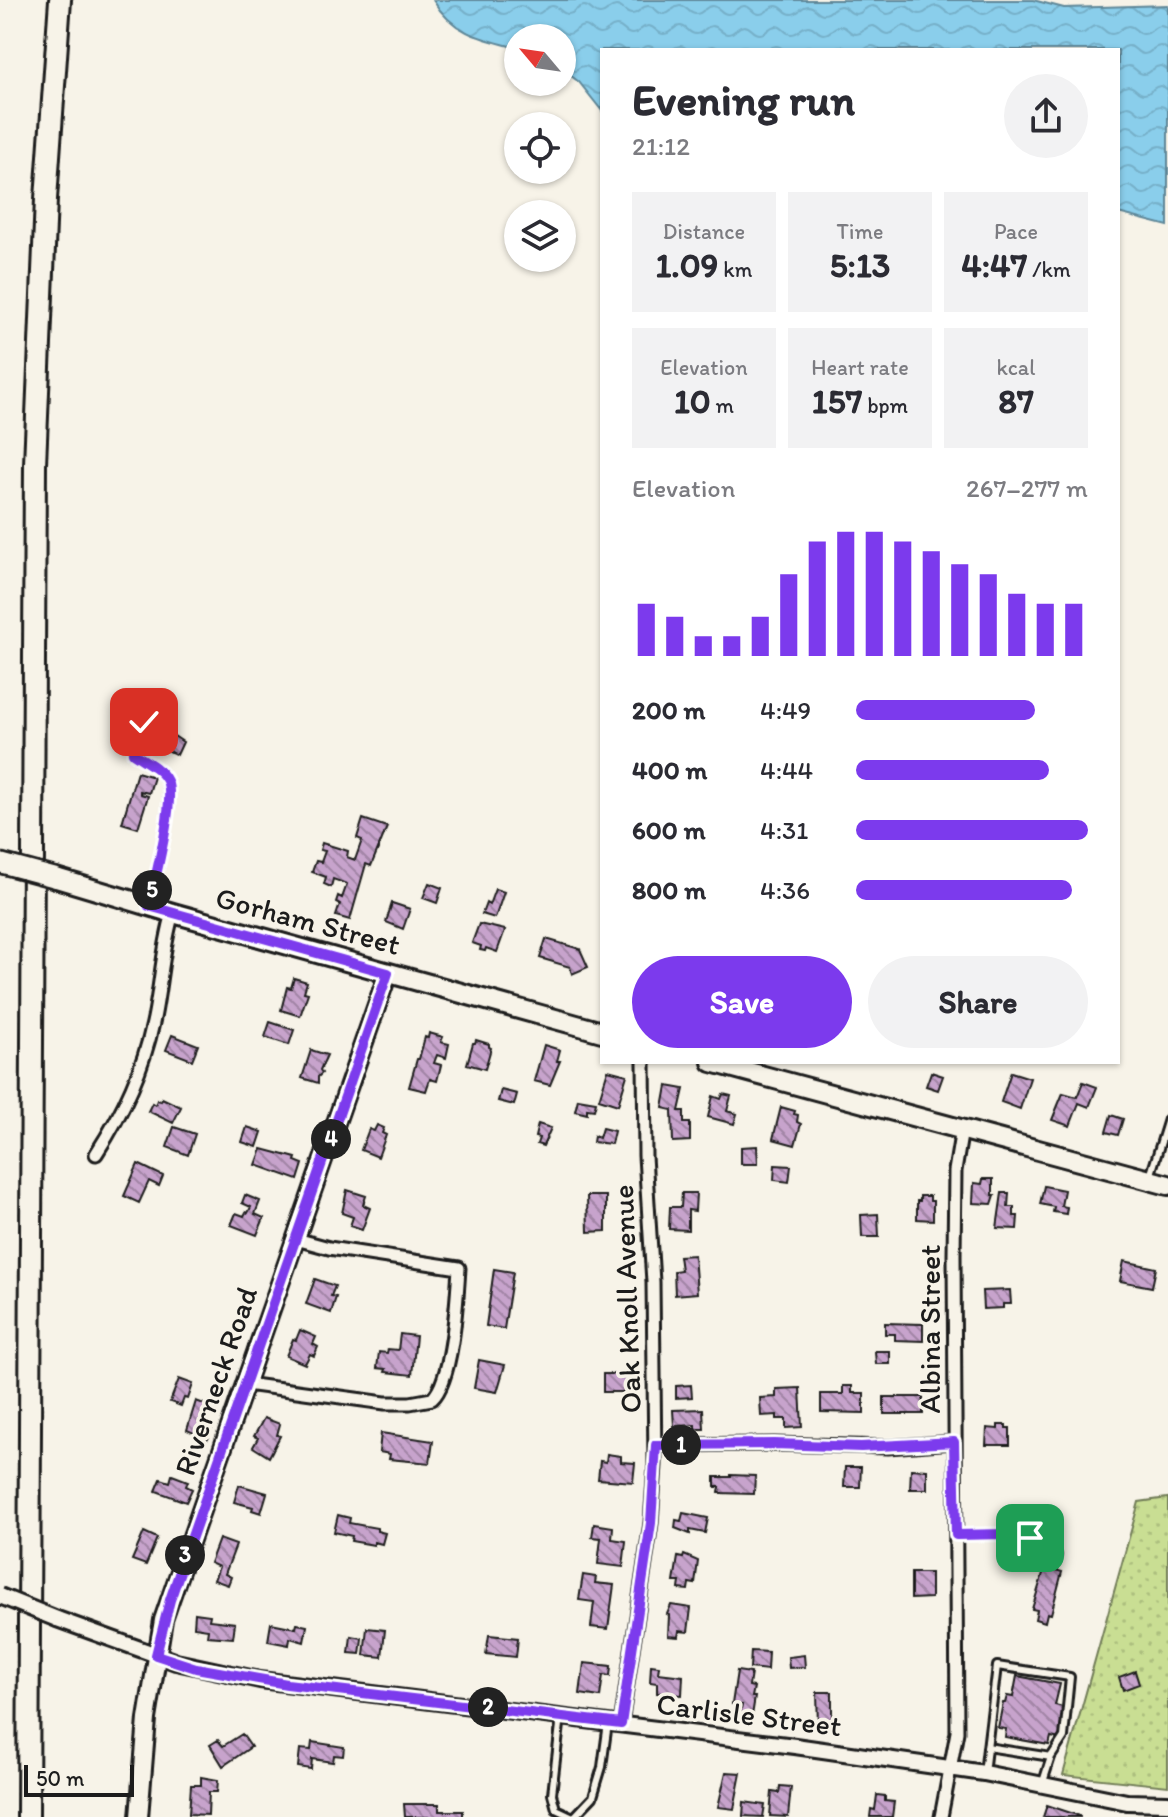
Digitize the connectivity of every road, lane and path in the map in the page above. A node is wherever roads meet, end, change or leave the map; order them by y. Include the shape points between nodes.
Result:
1 (60, 0) edge
2 (144, 722) dead end
3 (0, 863) edge
4 (149, 906) junction
5 (173, 913) junction
6 (388, 973) junction
7 (600, 1031) edge
8 (644, 1064) edge
9 (719, 1064) edge
10 (1168, 1119) edge
11 (962, 1129) junction
12 (96, 1154) dead end
13 (1149, 1180) junction
14 (1168, 1185) edge
15 (296, 1239) junction
16 (245, 1384) junction
17 (954, 1442) junction
18 (656, 1445) junction
19 (956, 1535) junction
20 (1054, 1565) dead end
21 (0, 1596) edge
22 (156, 1655) junction
23 (561, 1716) junction
24 (615, 1723) junction
25 (987, 1747) junction
26 (1051, 1757) junction
27 (951, 1768) junction
28 (984, 1773) junction
29 (1042, 1785) junction
30 (1168, 1803) edge
31 (28, 1817) edge
32 (139, 1817) edge
33 (573, 1817) edge
34 (941, 1817) edge

1 - 31 highway via 35,464
2 - 4 lane via 132,738 133,753 168,783
3 - 4 main road, Gorham Street, bridge
4 - 5 main road, Gorham Street
5 - 6 main road, Gorham Street
5 - 12 street via 144,1056
6 - 7 main road, Gorham Street
6 - 15 main road, Riverneck Road
8 - 18 street, Oak Knoll Avenue
9 - 11 main road
10 - 13 lane
11 - 13 main road
11 - 17 street, Albina Street via 955,1171
13 - 14 main road
15 - 16 main road, Riverneck Road
15 - 16 street via 459,1268 441,1389 432,1399 398,1404
16 - 22 main road, Riverneck Road
17 - 18 street via 861,1447
17 - 19 street, Albina Street
18 - 24 street, Oak Knoll Avenue via 651,1523
19 - 20 lane via 1030,1538 1057,1555
19 - 27 street, Albina Street via 957,1732
21 - 22 street, Carlisle Street, bridge
22 - 23 street, Carlisle Street via 273,1682
22 - 32 main road, Riverneck Road
23 - 24 street, Carlisle Street
23 - 33 lane via 552,1794 556,1809
24 - 27 street, Carlisle Street
24 - 33 lane via 593,1797
25 - 26 lane
25 - 26 lane via 997,1666 1070,1677 1064,1737
25 - 28 lane
26 - 29 lane
27 - 28 street, Carlisle Street
27 - 34 street, Albina Street
28 - 29 street, Carlisle Street
29 - 30 street, Carlisle Street via 1127,1802

